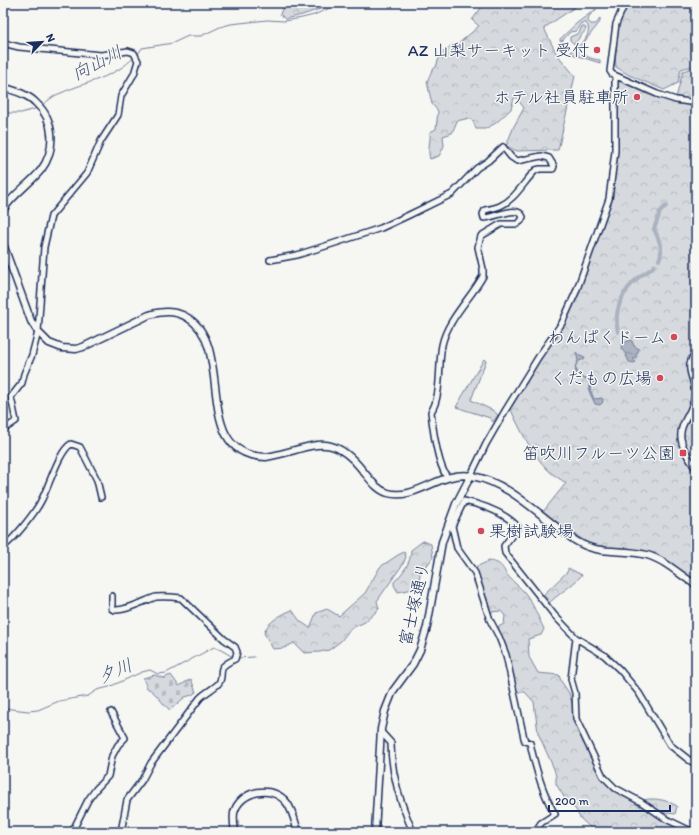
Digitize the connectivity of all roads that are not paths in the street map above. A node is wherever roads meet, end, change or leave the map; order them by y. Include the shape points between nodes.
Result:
1 (624, 3) edge
2 (3, 43) edge
3 (615, 76) junction
4 (3, 87) edge
5 (696, 103) edge
6 (3, 210) edge
7 (3, 244) edge
8 (270, 260) dead end
9 (38, 332) junction
10 (696, 352) edge
11 (3, 430) edge
12 (696, 468) edge
13 (471, 476) junction
14 (447, 477) junction
15 (100, 497) dead end
16 (450, 525) junction
17 (3, 547) edge
18 (696, 585) edge
19 (112, 596) dead end
20 (576, 638) junction
21 (111, 712) dead end
22 (381, 732) junction
23 (696, 764) edge
24 (72, 832) edge
25 (121, 832) edge
26 (235, 832) edge
27 (298, 832) edge
28 (375, 832) edge
29 (412, 832) edge
30 (535, 832) edge
31 (693, 832) edge

1 - 3 street via 616,24 610,70
2 - 9 street via 101,55 128,51 136,56 138,61 134,74 121,96 118,114 101,141 87,173 51,216 44,247
3 - 5 street via 676,100
3 - 13 street via 615,152 609,199 576,292 562,323 505,411
4 - 6 street via 36,103 43,110 52,136 46,162
7 - 9 street via 31,321
8 - 14 street via 297,255 381,228 416,212 452,194 477,168 503,147 517,161 541,156 549,158 554,166 552,168 536,170 507,201 485,210 483,214 484,218 489,218 518,211 523,217 517,224 501,224 481,236 478,247 483,276 444,338 440,355 439,381 431,412 440,460
9 - 11 street via 22,383 10,397 16,421
9 - 14 street via 49,343 62,348 76,349 149,315 165,312 186,316 195,322 206,338 224,432 231,444 244,453 266,457 314,445 332,446 351,456 377,487 393,494 414,491
10 - 12 street via 689,366 694,388 693,406 682,427 681,436 682,444
13 - 14 street
13 - 16 street, 富士塚通り via 456,504
13 - 18 street via 501,486 586,546 600,551 651,557
15 - 17 street via 97,480 80,447 71,444 61,458 41,500 17,533
16 - 20 street via 464,501 482,506 512,521 518,528 504,546 505,553
16 - 22 street, 富士塚通り via 442,542 427,627 420,650 394,691 385,711
16 - 30 street via 457,548 475,573 490,620 504,649 524,738 530,743 544,791 555,814 541,823
19 - 25 street via 112,609 115,611 158,597 181,598 235,647 237,652 235,658 222,669 222,679 205,692 150,763 142,780 127,800
20 - 23 street via 604,654 620,670 639,693 670,745
20 - 31 street via 571,679 576,719 603,776 615,788
21 - 24 street via 125,738 112,756 108,776 88,800
22 - 28 street, 富士塚通り
22 - 29 street via 391,743 396,786
26 - 27 street via 234,812 245,797 260,791 275,793 286,802 291,809

